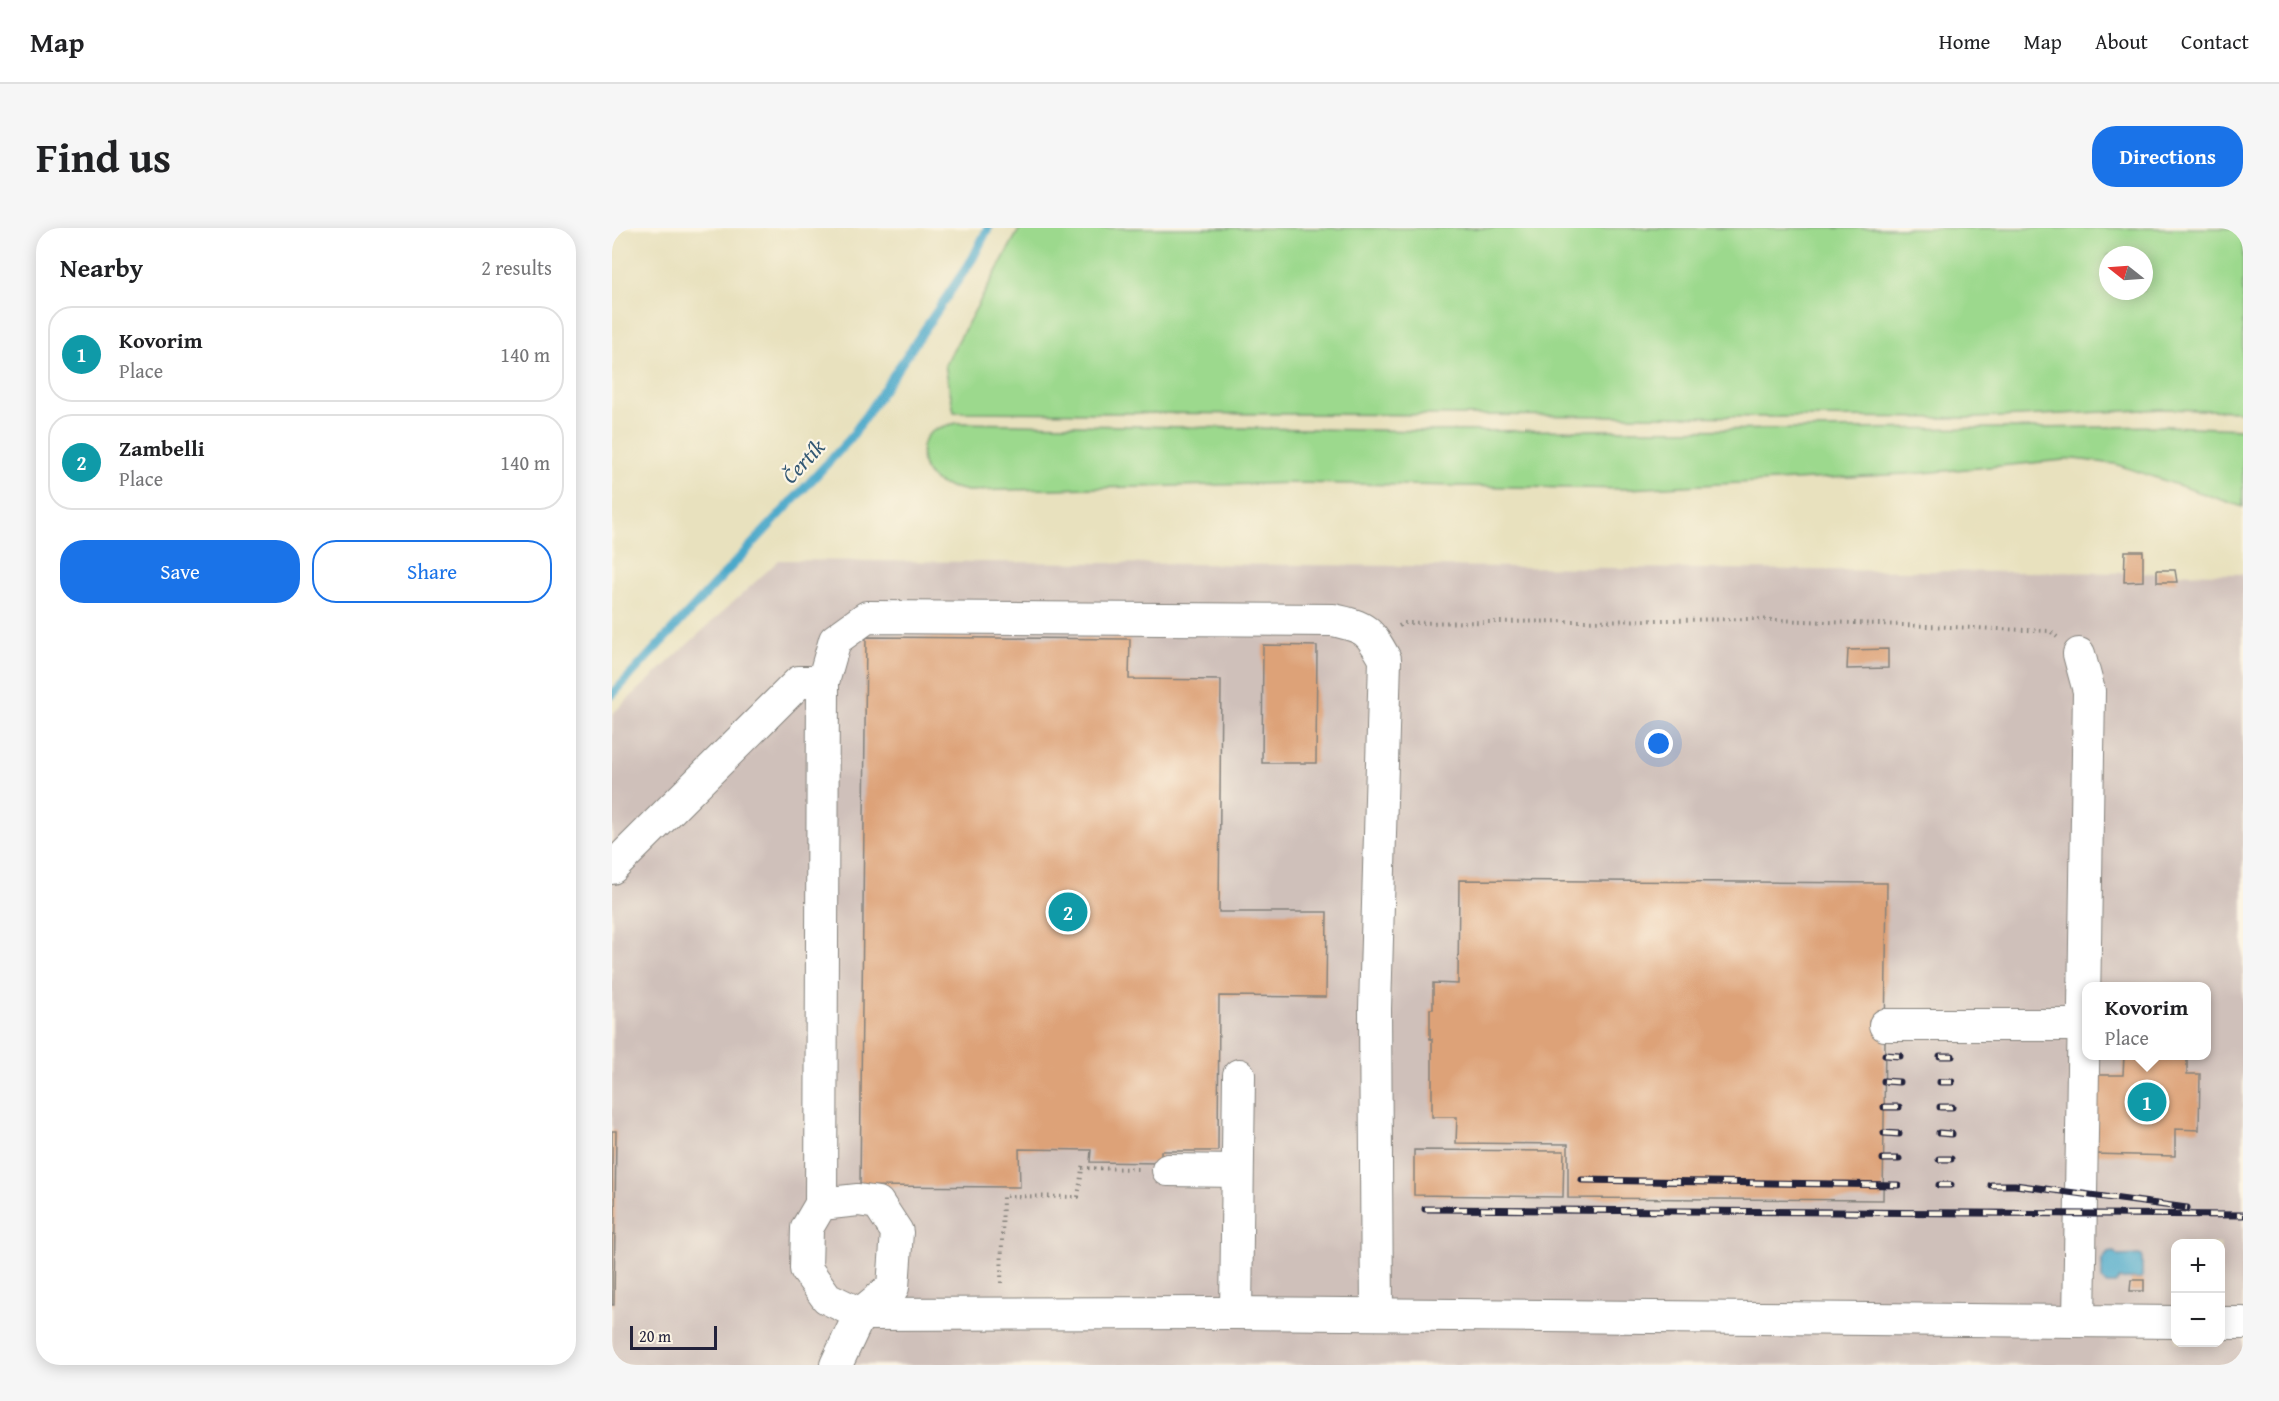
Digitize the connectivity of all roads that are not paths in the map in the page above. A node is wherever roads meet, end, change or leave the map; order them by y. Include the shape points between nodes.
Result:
1 (2079, 654) road end
2 (823, 682) junction
3 (612, 868) edge
4 (2084, 982) edge
5 (1885, 1025) dead end
6 (2082, 1025) edge
7 (2083, 1060) edge
8 (1239, 1075) dead end
9 (1168, 1170) road end
10 (1237, 1171) junction
11 (821, 1204) junction
12 (1236, 1313) junction
13 (860, 1314) junction
14 (1377, 1314) junction
15 (2079, 1322) junction
16 (2171, 1322) edge
17 (2225, 1323) edge
18 (2243, 1323) edge
19 (837, 1365) edge

1 - 4 street via 2089,691
2 - 3 street via 799,682
2 - 11 street
2 - 14 street via 835,640 867,617 1333,620 1359,626 1373,638 1385,659 1375,1009
5 - 6 street
7 - 15 street
8 - 10 street
9 - 10 street
10 - 12 street
11 - 13 street via 807,1228 806,1269 827,1298
11 - 13 street via 858,1200 878,1203 897,1232 893,1287
12 - 13 street
12 - 14 street
13 - 19 street
14 - 15 street
15 - 16 street
17 - 18 street

